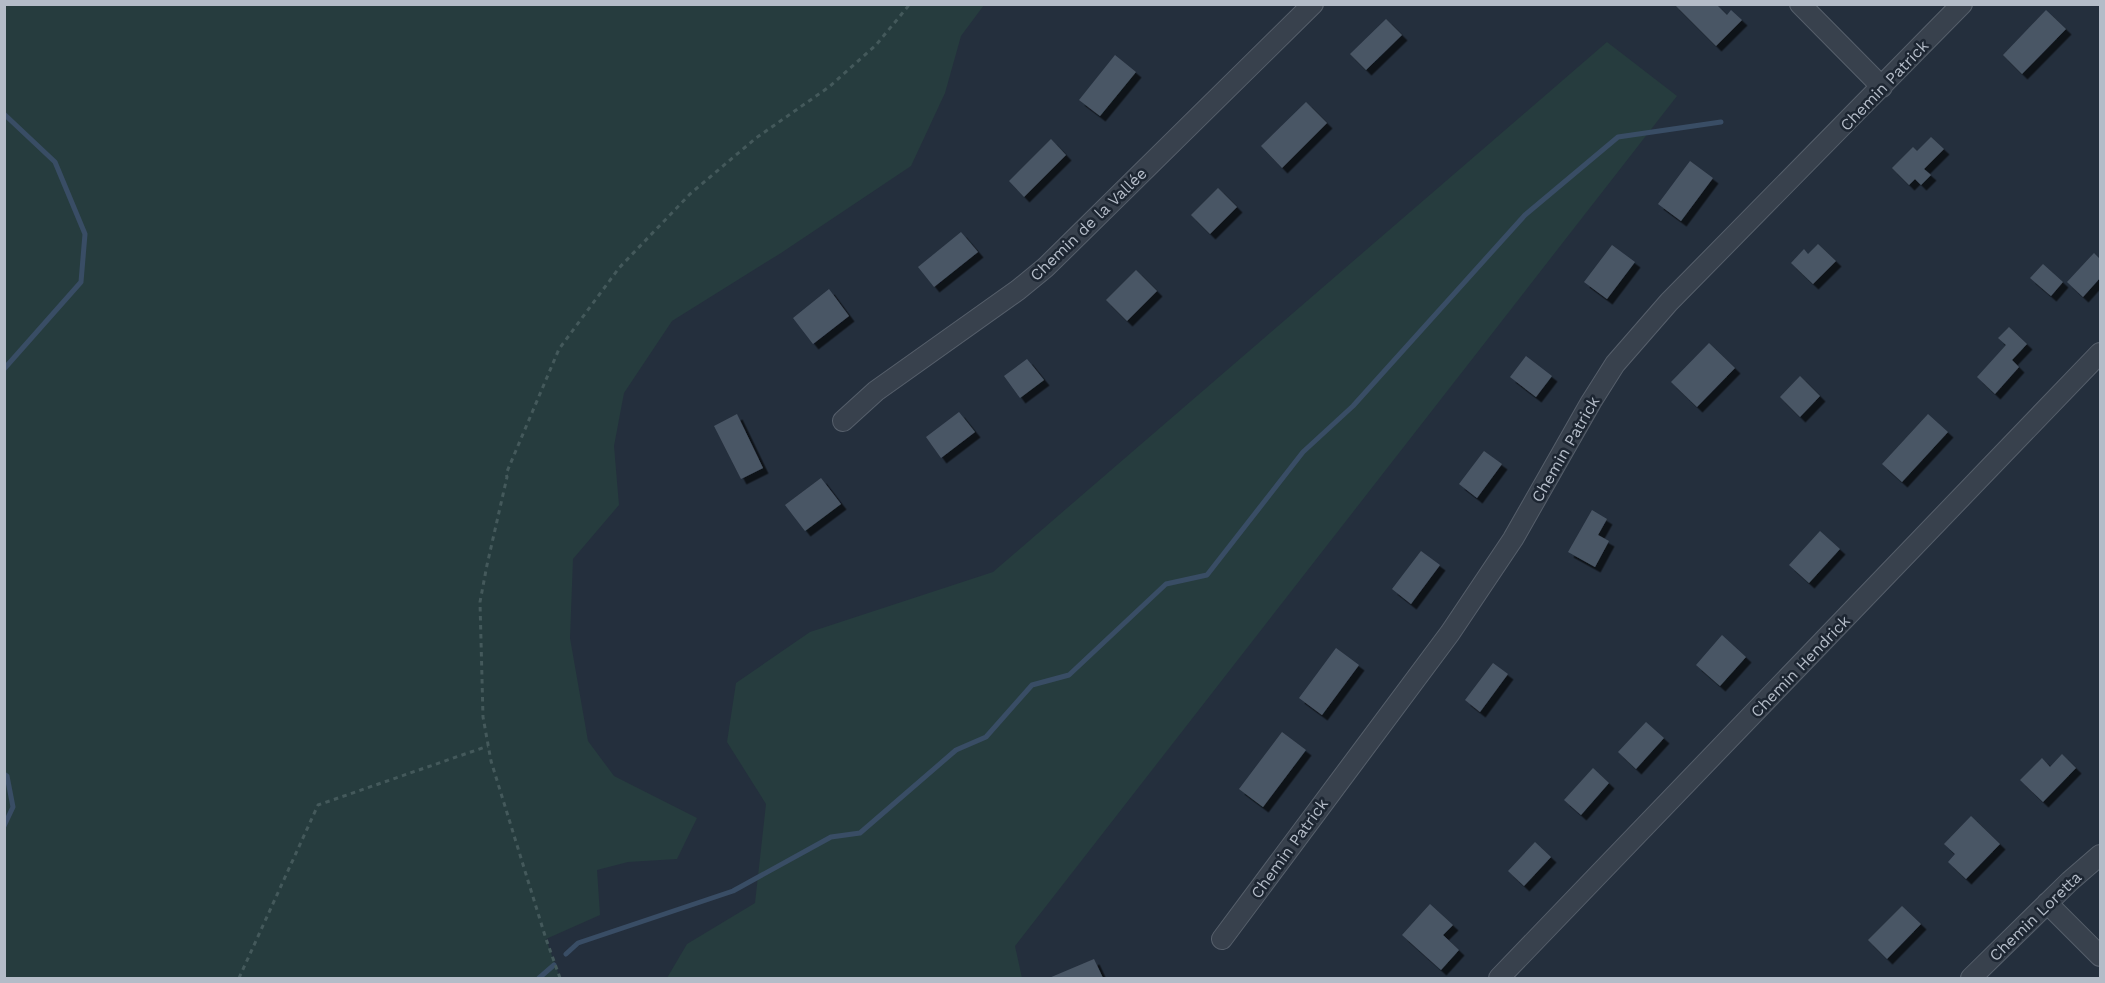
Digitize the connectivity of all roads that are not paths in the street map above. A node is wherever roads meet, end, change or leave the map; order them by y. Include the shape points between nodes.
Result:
1 (1313, 4) edge
2 (1800, 4) edge
3 (1962, 4) edge
4 (1882, 87) junction
5 (2100, 353) edge
6 (843, 421) dead end
7 (2100, 855) edge
8 (2047, 903) junction
9 (1222, 939) dead end
10 (2100, 956) edge
11 (1499, 978) edge
12 (1971, 978) edge

1 - 6 street, Chemin de la Vallée via 1046,267 876,391
2 - 4 street
3 - 4 street, Chemin Patrick
4 - 9 street, Chemin Patrick via 1669,302 1615,364 1513,539 1450,633
5 - 11 street, Chemin Hendrick
7 - 8 street, Chemin Loretta
8 - 10 street
8 - 12 street, Chemin Loretta

